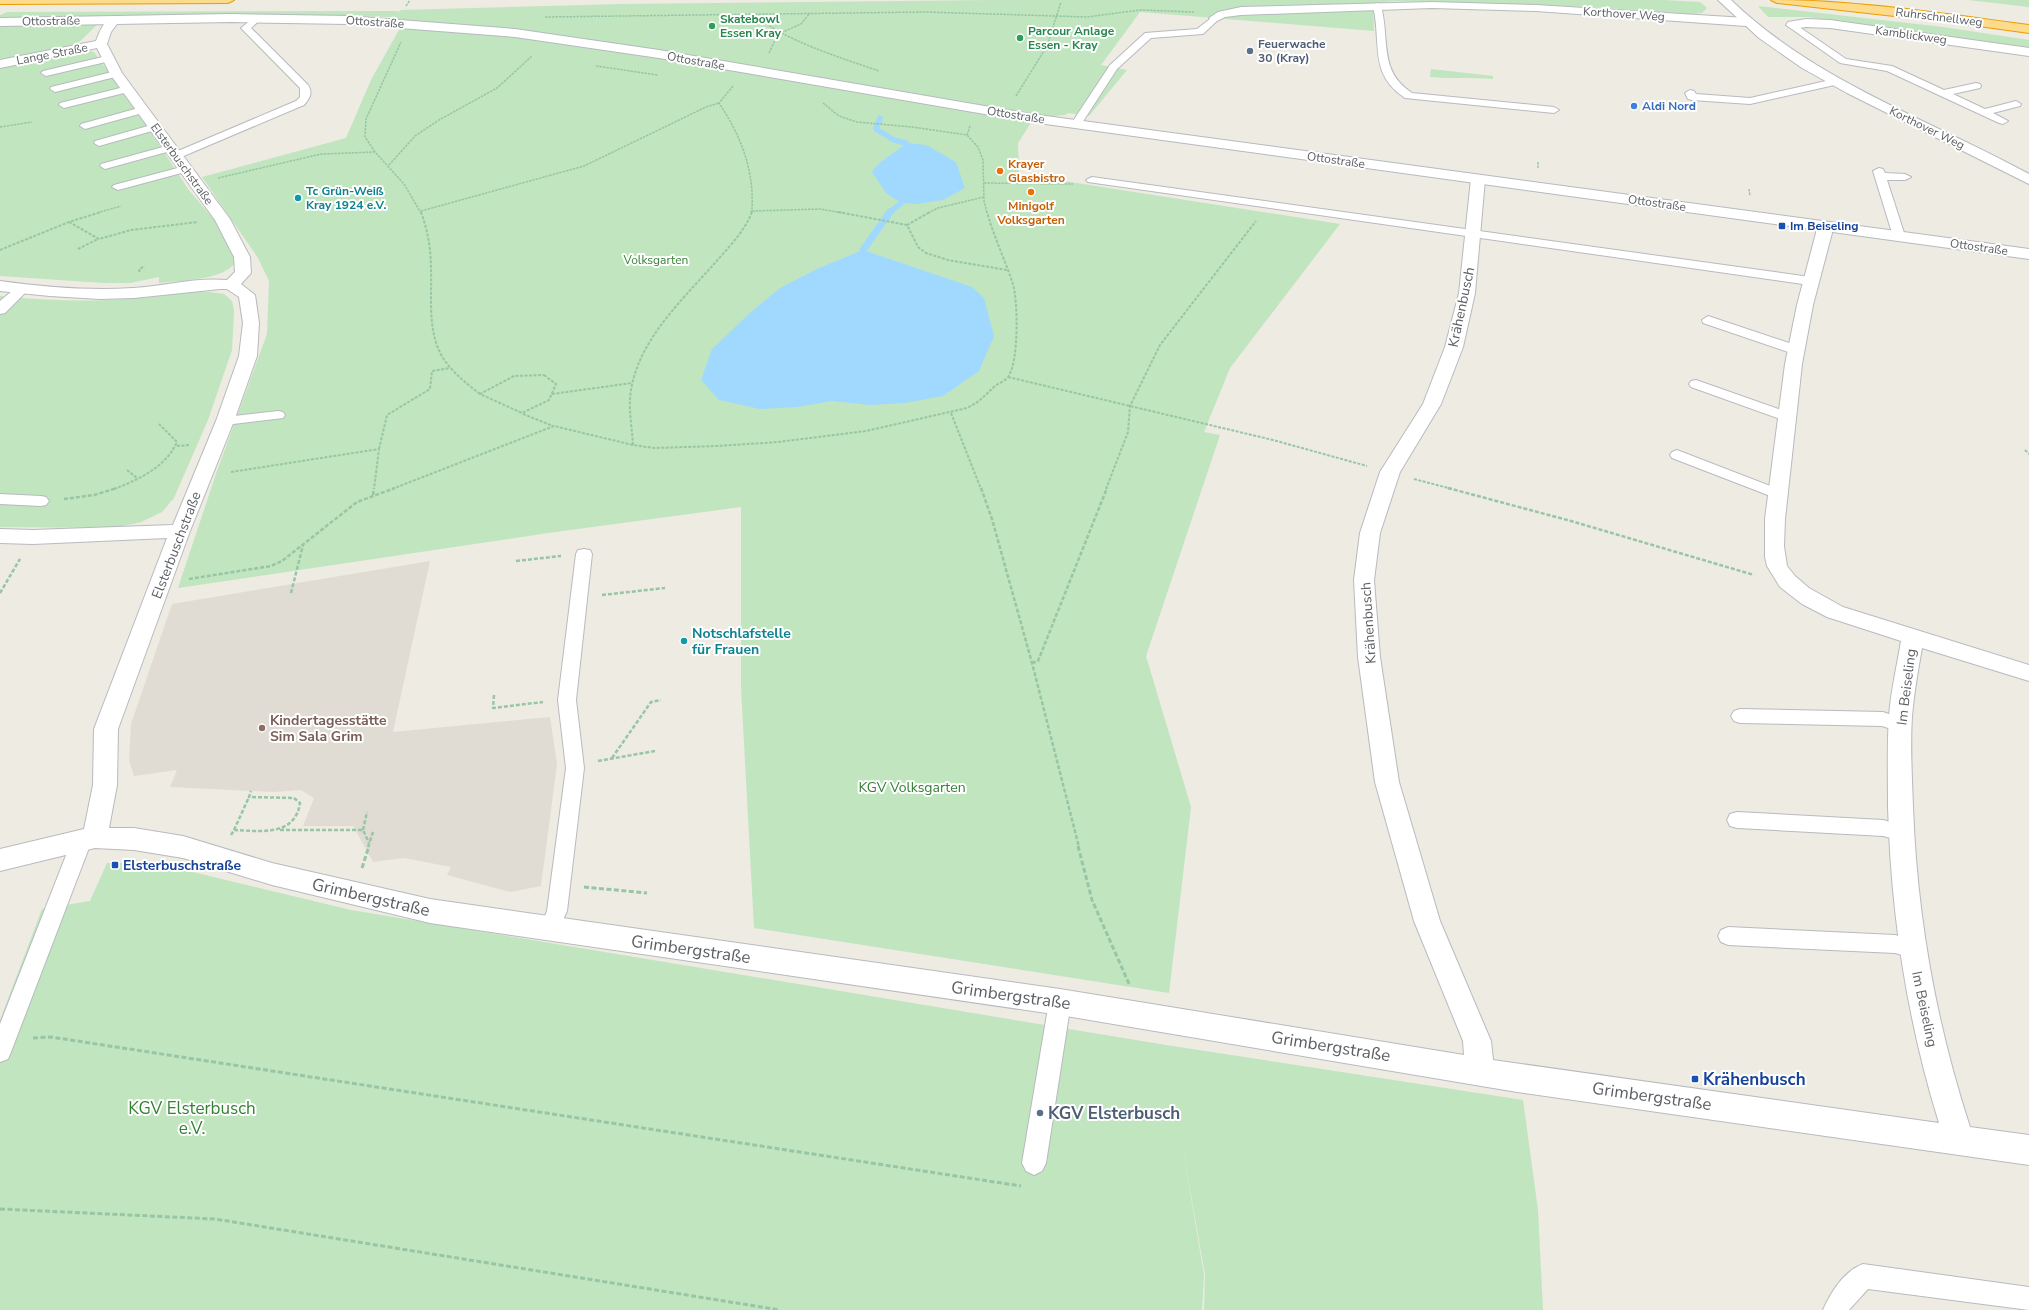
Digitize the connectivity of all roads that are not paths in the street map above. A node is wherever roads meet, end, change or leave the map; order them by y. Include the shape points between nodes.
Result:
1 (228, 0) edge
2 (1724, 0) edge
3 (1777, 0) edge
4 (0, 1) edge
5 (1378, 6) junction
6 (1219, 16) joint
7 (1742, 18) junction
8 (256, 19) junction
9 (114, 20) junction
10 (0, 22) edge
11 (1792, 25) joint
12 (2029, 29) edge
13 (101, 44) junction
14 (2029, 52) edge
15 (107, 59) junction
16 (0, 64) edge
17 (46, 72) dead end
18 (116, 74) junction
19 (1836, 82) junction
20 (1976, 86) dead end
21 (54, 89) dead end
22 (128, 89) junction
23 (1690, 93) dead end
24 (1944, 93) junction
25 (2016, 104) dead end
26 (64, 105) dead end
27 (142, 110) junction
28 (1554, 110) dead end
29 (1983, 112) junction
30 (2003, 121) dead end
31 (1076, 124) junction
32 (85, 126) dead end
33 (155, 127) junction
34 (99, 143) dead end
35 (173, 152) junction
36 (105, 166) dead end
37 (185, 169) junction
38 (1905, 177) dead end
39 (1478, 179) junction
40 (1092, 180) road end
41 (2029, 180) edge
42 (118, 187) dead end
43 (1823, 226) junction
44 (1474, 233) junction
45 (1899, 236) junction
46 (2029, 254) edge
47 (1810, 281) junction
48 (231, 285) junction
49 (0, 286) edge
50 (22, 289) junction
51 (0, 310) edge
52 (1708, 320) dead end
53 (1796, 350) junction
54 (1696, 384) dead end
55 (278, 415) dead end
56 (1788, 417) junction
57 (225, 421) junction
58 (1677, 454) dead end
59 (1778, 494) junction
60 (0, 499) edge
61 (41, 501) road end
62 (180, 531) junction
63 (0, 536) edge
64 (584, 554) road end
65 (1913, 636) junction
66 (2029, 673) edge
67 (1740, 716) dead end
68 (1900, 724) junction
69 (1737, 820) dead end
70 (1902, 833) junction
71 (89, 839) junction
72 (0, 860) edge
73 (550, 928) junction
74 (1728, 936) dead end
75 (1913, 949) junction
76 (1060, 1002) junction
77 (2, 1046) edge
78 (1480, 1071) junction
79 (1959, 1138) junction
80 (2029, 1150) edge
81 (1034, 1164) road end
82 (2029, 1299) edge
83 (1836, 1310) edge

1 - 4 highway
2 - 7 street
3 - 12 highway, Ruhrschnellweg
5 - 6 street, Korthover Weg via 1241,11
5 - 7 street, Korthover Weg via 1536,8
5 - 28 lane via 1384,70 1398,91 1410,96
6 - 31 lane via 1200,32 1148,35 1113,67
7 - 19 street, Korthover Weg via 1796,60
8 - 9 street, Ottostraße
8 - 31 street, Ottostraße via 348,20 515,33 659,54 923,101
8 - 35 lane via 246,28 304,87 305,98 300,103
9 - 10 street, Ottostraße
9 - 13 street, Lange Straße via 105,32
11 - 14 street, Kamblickweg via 1830,24
11 - 24 lane via 1843,61 1889,68
13 - 15 street, Elsterbuschstraße
13 - 16 street, Lange Straße
15 - 17 lane
15 - 18 street, Elsterbuschstraße
18 - 21 lane
18 - 22 street, Elsterbuschstraße
19 - 23 lane via 1750,101 1692,97
19 - 41 street, Korthover Weg
20 - 24 lane
22 - 26 lane
22 - 27 street, Elsterbuschstraße
24 - 29 lane
25 - 29 lane
27 - 32 lane
27 - 33 street, Elsterbuschstraße
29 - 30 lane
31 - 39 street, Ottostraße
33 - 34 lane
33 - 35 street, Elsterbuschstraße
35 - 36 lane
35 - 37 street, Elsterbuschstraße
37 - 42 lane
37 - 48 street, Elsterbuschstraße via 222,219 242,257 243,273
38 - 45 lane via 1880,174
39 - 43 street, Ottostraße
39 - 44 street, Krähenbusch
40 - 44 lane
43 - 45 street, Ottostraße
43 - 47 street, Im Beiseling via 1824,233
44 - 47 lane
44 - 78 street, Krähenbusch via 1467,293 1454,347 1432,404 1390,472 1370,532 1364,580 1369,657 1387,782 1427,921 1477,1041
45 - 46 street, Ottostraße
47 - 53 street, Im Beiseling
48 - 50 street via 208,284 104,294
48 - 57 street, Elsterbuschstraße via 247,294 250,323 248,356
49 - 50 street
50 - 51 lane
52 - 53 lane
53 - 56 street, Im Beiseling
54 - 56 lane
55 - 57 lane
56 - 59 street, Im Beiseling
57 - 62 street, Elsterbuschstraße
58 - 59 lane
59 - 65 street, Im Beiseling via 1774,554 1784,577 1813,601 1836,612
60 - 61 lane
62 - 63 street
62 - 71 street, Elsterbuschstraße via 106,729 105,785
64 - 73 lane via 566,700 574,764 557,911
65 - 66 street
65 - 68 street, Im Beiseling
67 - 68 lane via 1884,719
68 - 70 street, Im Beiseling
69 - 70 lane via 1883,828
70 - 75 street, Im Beiseling
71 - 72 street, Grimbergstraße
71 - 73 street, Grimbergstraße via 134,839 183,847 272,874 430,910
71 - 77 lane
73 - 76 street, Grimbergstraße
74 - 75 lane via 1895,944
75 - 79 street, Im Beiseling via 1927,1028
76 - 78 street, Grimbergstraße
76 - 81 lane
78 - 79 street, Grimbergstraße
79 - 80 street, Grimbergstraße
82 - 83 lane via 1863,1276 1841,1300

